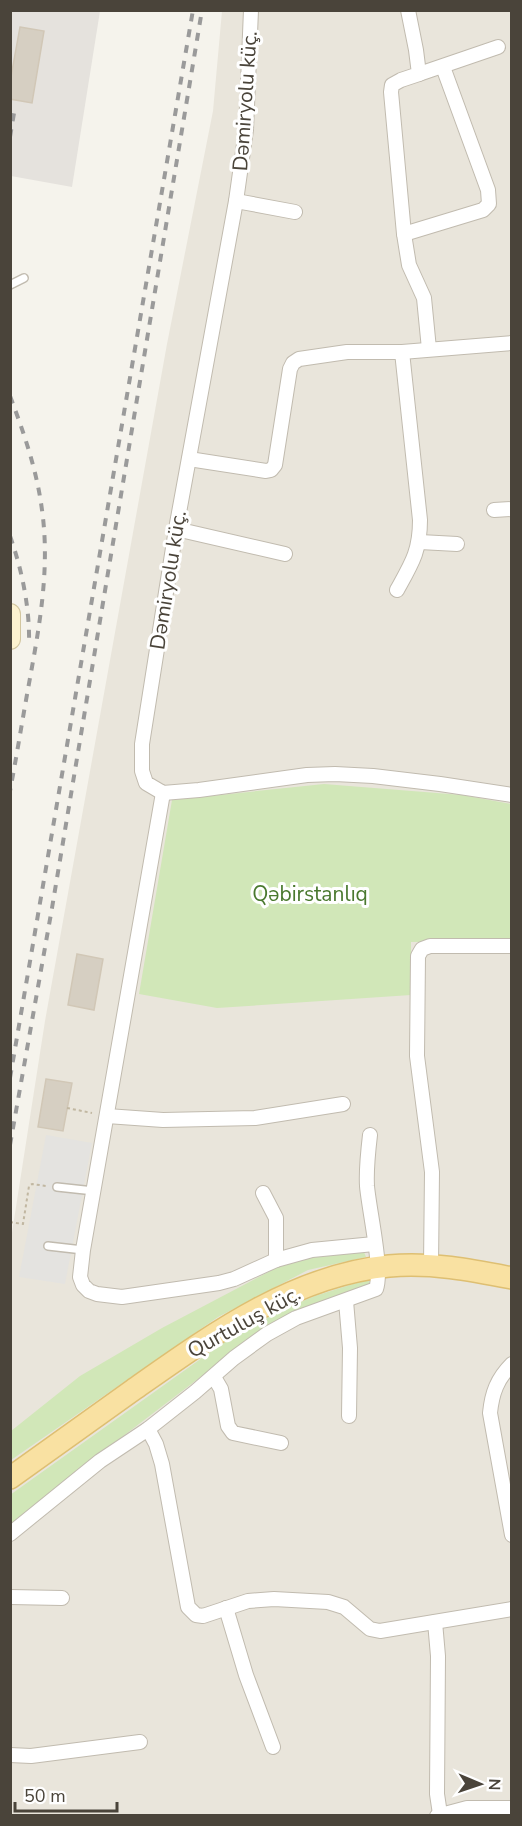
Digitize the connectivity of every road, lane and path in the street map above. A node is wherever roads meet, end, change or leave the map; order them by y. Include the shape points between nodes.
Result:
1 (251, 10) edge
2 (408, 10) edge
3 (498, 47) dead end
4 (443, 67) junction
5 (418, 74) junction
6 (236, 201) junction
7 (295, 212) dead end
8 (404, 234) junction
9 (24, 278) dead end
10 (10, 285) edge
11 (512, 343) edge
12 (429, 349) junction
13 (402, 352) junction
14 (189, 459) junction
15 (512, 509) edge
16 (494, 510) dead end
17 (176, 529) junction
18 (420, 542) junction
19 (457, 544) dead end
20 (285, 555) dead end
21 (397, 590) dead end
22 (10, 614) edge
23 (10, 639) edge
24 (163, 793) junction
25 (512, 795) edge
26 (512, 946) edge
27 (343, 1104) dead end
28 (67, 1108) dead end
29 (107, 1116) junction
30 (370, 1135) dead end
31 (57, 1187) joint
32 (94, 1191) junction
33 (263, 1193) dead end
34 (10, 1222) edge
35 (374, 1244) junction
36 (48, 1246) dead end
37 (83, 1250) junction
38 (276, 1260) junction
39 (431, 1265) junction
40 (378, 1267) junction
41 (512, 1278) edge
42 (346, 1301) junction
43 (512, 1364) edge
44 (214, 1377) junction
45 (349, 1416) dead end
46 (148, 1429) junction
47 (281, 1443) dead end
48 (10, 1478) edge
49 (10, 1534) edge
50 (512, 1535) edge
51 (10, 1597) edge
52 (62, 1598) dead end
53 (226, 1608) junction
54 (512, 1609) edge
55 (435, 1622) junction
56 (140, 1742) dead end
57 (273, 1747) dead end
58 (10, 1755) edge
59 (512, 1808) edge
60 (439, 1815) edge

1 - 6 street, Dəmiryolu küç. via 246,130
2 - 5 street
3 - 4 street
4 - 5 street
4 - 8 street via 488,190 489,204 483,210
5 - 8 street via 396,82 391,92
6 - 7 street
6 - 14 street, Dəmiryolu küç.
8 - 12 street via 409,265 424,298
9 - 10 lane
11 - 12 street
12 - 13 street
13 - 14 street via 347,352 293,363 272,470
13 - 18 street
14 - 17 street, Dəmiryolu küç.
15 - 16 street
17 - 20 street
17 - 24 street, Dəmiryolu küç. via 142,744 146,783
18 - 19 street
18 - 21 street
22 - 23 main road
24 - 25 street via 335,774 440,783
24 - 29 street
26 - 39 street via 430,946 418,956 417,1056 433,1193
27 - 29 street via 255,1118 163,1120
28 - 29 path
29 - 32 street
30 - 35 street via 367,1187
31 - 32 lane
31 - 34 path via 29,1186 23,1224
32 - 37 street
33 - 38 street via 276,1218
35 - 38 street via 312,1250
35 - 40 street
36 - 37 lane
37 - 38 street via 83,1285 97,1294 122,1297 219,1283
39 - 40 main road, Qurtuluş küç.
39 - 41 main road, Qurtuluş küç.
40 - 42 street via 376,1289
40 - 48 main road, Qurtuluş küç. via 320,1281 245,1316 167,1366
42 - 44 street via 296,1318 267,1334
42 - 45 street
43 - 50 street via 496,1383 490,1413
44 - 46 street
44 - 47 street via 233,1433
46 - 49 street via 100,1461
46 - 53 street via 162,1464 188,1607 203,1616
51 - 52 street
53 - 55 street via 260,1600 328,1602 344,1607 370,1629 380,1631
53 - 57 street
54 - 55 street
55 - 60 street
56 - 58 street via 31,1756
59 - 60 street via 467,1808

